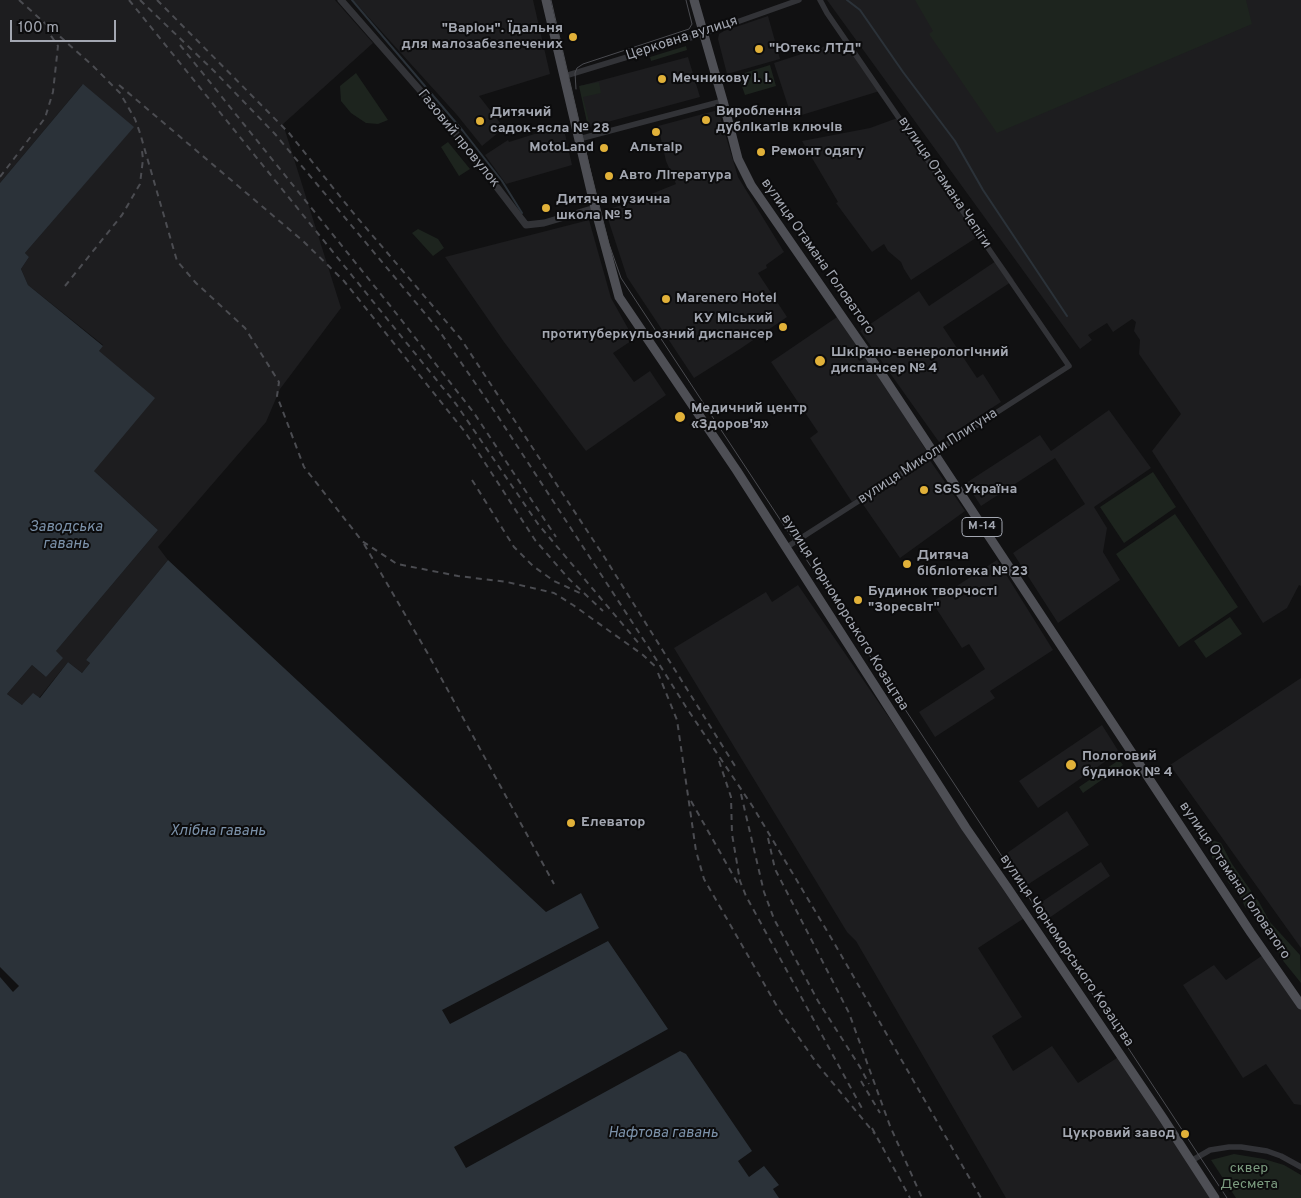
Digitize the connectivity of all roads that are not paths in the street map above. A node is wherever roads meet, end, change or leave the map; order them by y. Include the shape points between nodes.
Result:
1 (341, 0) edge
2 (546, 0) edge
3 (694, 0) edge
4 (799, 0) edge
5 (820, 0) edge
6 (704, 34) junction
7 (564, 76) junction
8 (723, 102) junction
9 (579, 139) junction
10 (595, 208) junction
11 (1069, 366) joint
12 (934, 453) junction
13 (787, 547) junction
14 (1301, 1005) edge
15 (1191, 1160) junction
16 (1301, 1167) edge
17 (1214, 1198) edge

1 - 10 street, Газовий провулок via 440,113 526,225
2 - 7 main road, вулиця Чорноморського Козацтва
3 - 6 main road, вулиця Отамана Головатого / М-14
4 - 6 street, Церковна вулиця
5 - 11 street, вулиця Отамана Чепіги
6 - 7 street, Церковна вулиця
6 - 8 main road, вулиця Отамана Головатого / М-14
7 - 9 main road, вулиця Чорноморського Козацтва
8 - 9 street
8 - 12 main road, вулиця Отамана Головатого / М-14 via 738,159 751,186
9 - 10 main road, вулиця Чорноморського Козацтва
10 - 13 main road, вулиця Чорноморського Козацтва via 619,297
11 - 12 street, вулиця Миколи Плигуна
12 - 13 street, вулиця Миколи Плигуна
12 - 14 main road, вулиця Отамана Головатого / М-14
13 - 15 main road, вулиця Чорноморського Козацтва via 966,828
15 - 16 street via 1210,1150 1241,1148 1266,1151
15 - 17 main road, вулиця Чорноморського Козацтва

